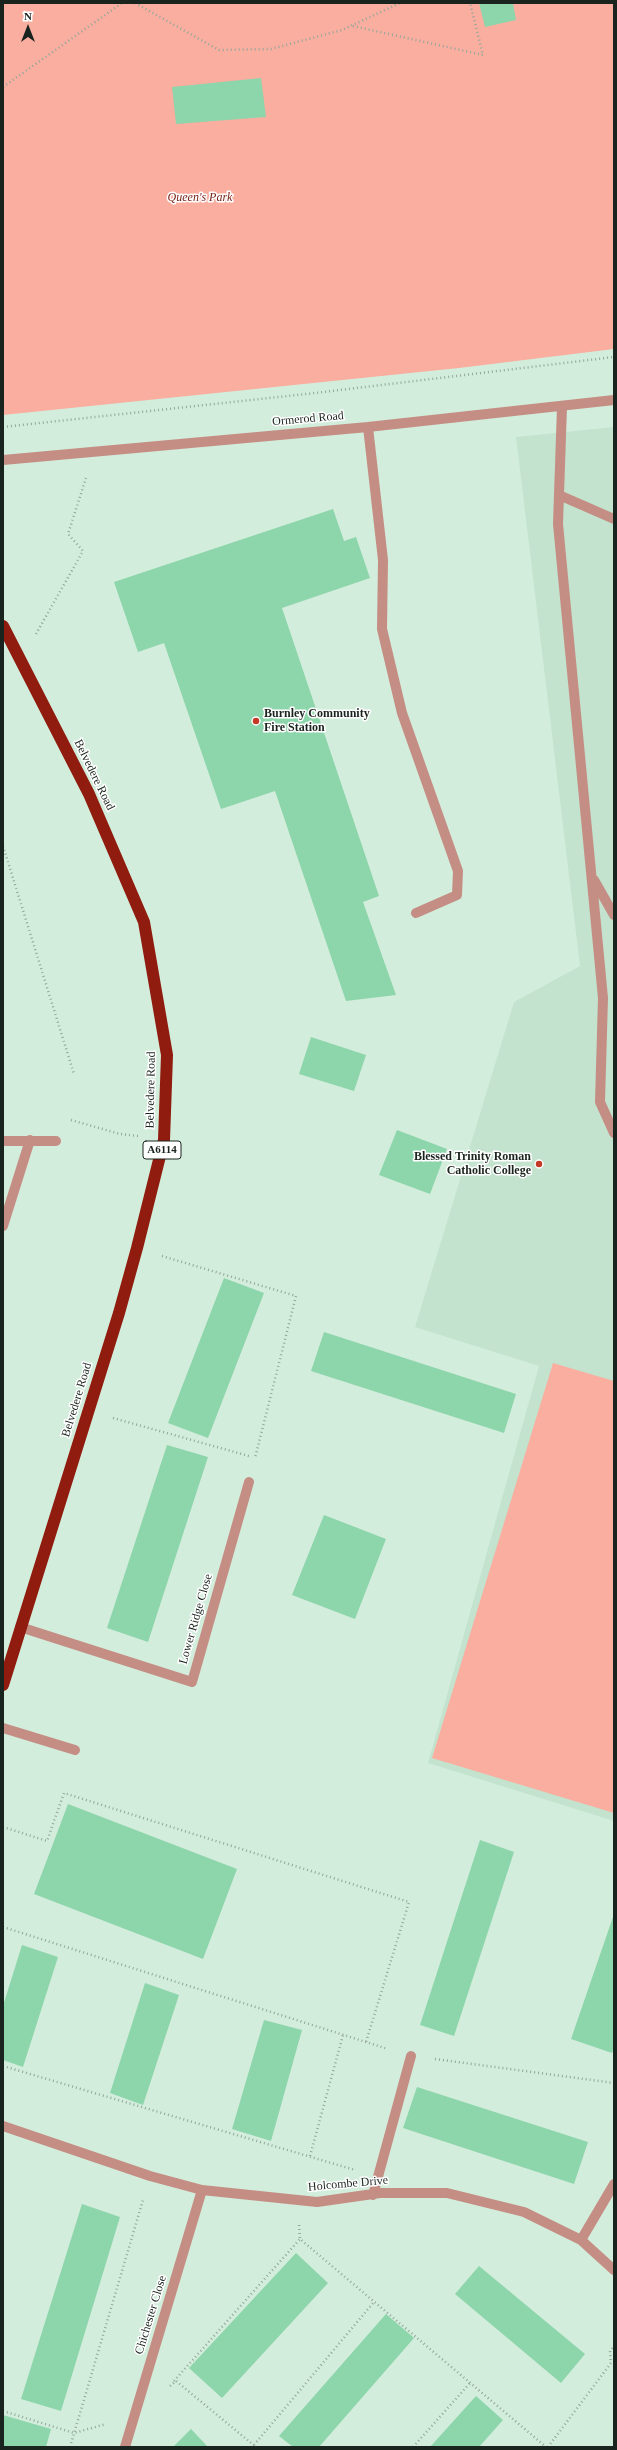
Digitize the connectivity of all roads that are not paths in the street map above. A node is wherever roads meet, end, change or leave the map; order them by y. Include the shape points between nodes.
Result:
1 (614, 400) edge
2 (562, 407) junction
3 (368, 427) junction
4 (3, 460) edge
5 (559, 495) junction
6 (614, 518) edge
7 (3, 626) edge
8 (592, 876) junction
9 (416, 914) dead end
10 (614, 916) edge
11 (614, 1133) edge
12 (30, 1140) junction
13 (3, 1141) edge
14 (56, 1141) road end
15 (3, 1226) edge
16 (249, 1482) road end
17 (20, 1627) junction
18 (3, 1685) edge
19 (3, 1728) edge
20 (75, 1750) dead end
21 (411, 2056) road end
22 (3, 2126) edge
23 (614, 2184) edge
24 (202, 2190) junction
25 (372, 2195) junction
26 (581, 2240) junction
27 (614, 2270) edge
28 (125, 2447) edge

1 - 2 street, Ormerod Road
2 - 3 street, Ormerod Road
2 - 5 street
3 - 4 street, Ormerod Road
3 - 9 street via 383,560 382,630 402,713 458,871 457,895
5 - 6 street
5 - 8 street via 558,524
7 - 17 highway, Belvedere Road / A6114 via 89,794 144,922 167,1055 164,1140 137,1248
8 - 10 street
8 - 11 street via 603,998 600,1102
12 - 13 street
12 - 14 street
12 - 15 street
16 - 17 street, Lower Ridge Close via 192,1682
17 - 18 highway, Belvedere Road / A6114
19 - 20 street
21 - 25 street
22 - 24 street, Holcombe Drive via 150,2176
23 - 26 street
24 - 25 street, Holcombe Drive via 317,2202
24 - 28 street, Chichester Close
25 - 26 street, Holcombe Drive via 447,2193 524,2212
26 - 27 street, Holcombe Drive

